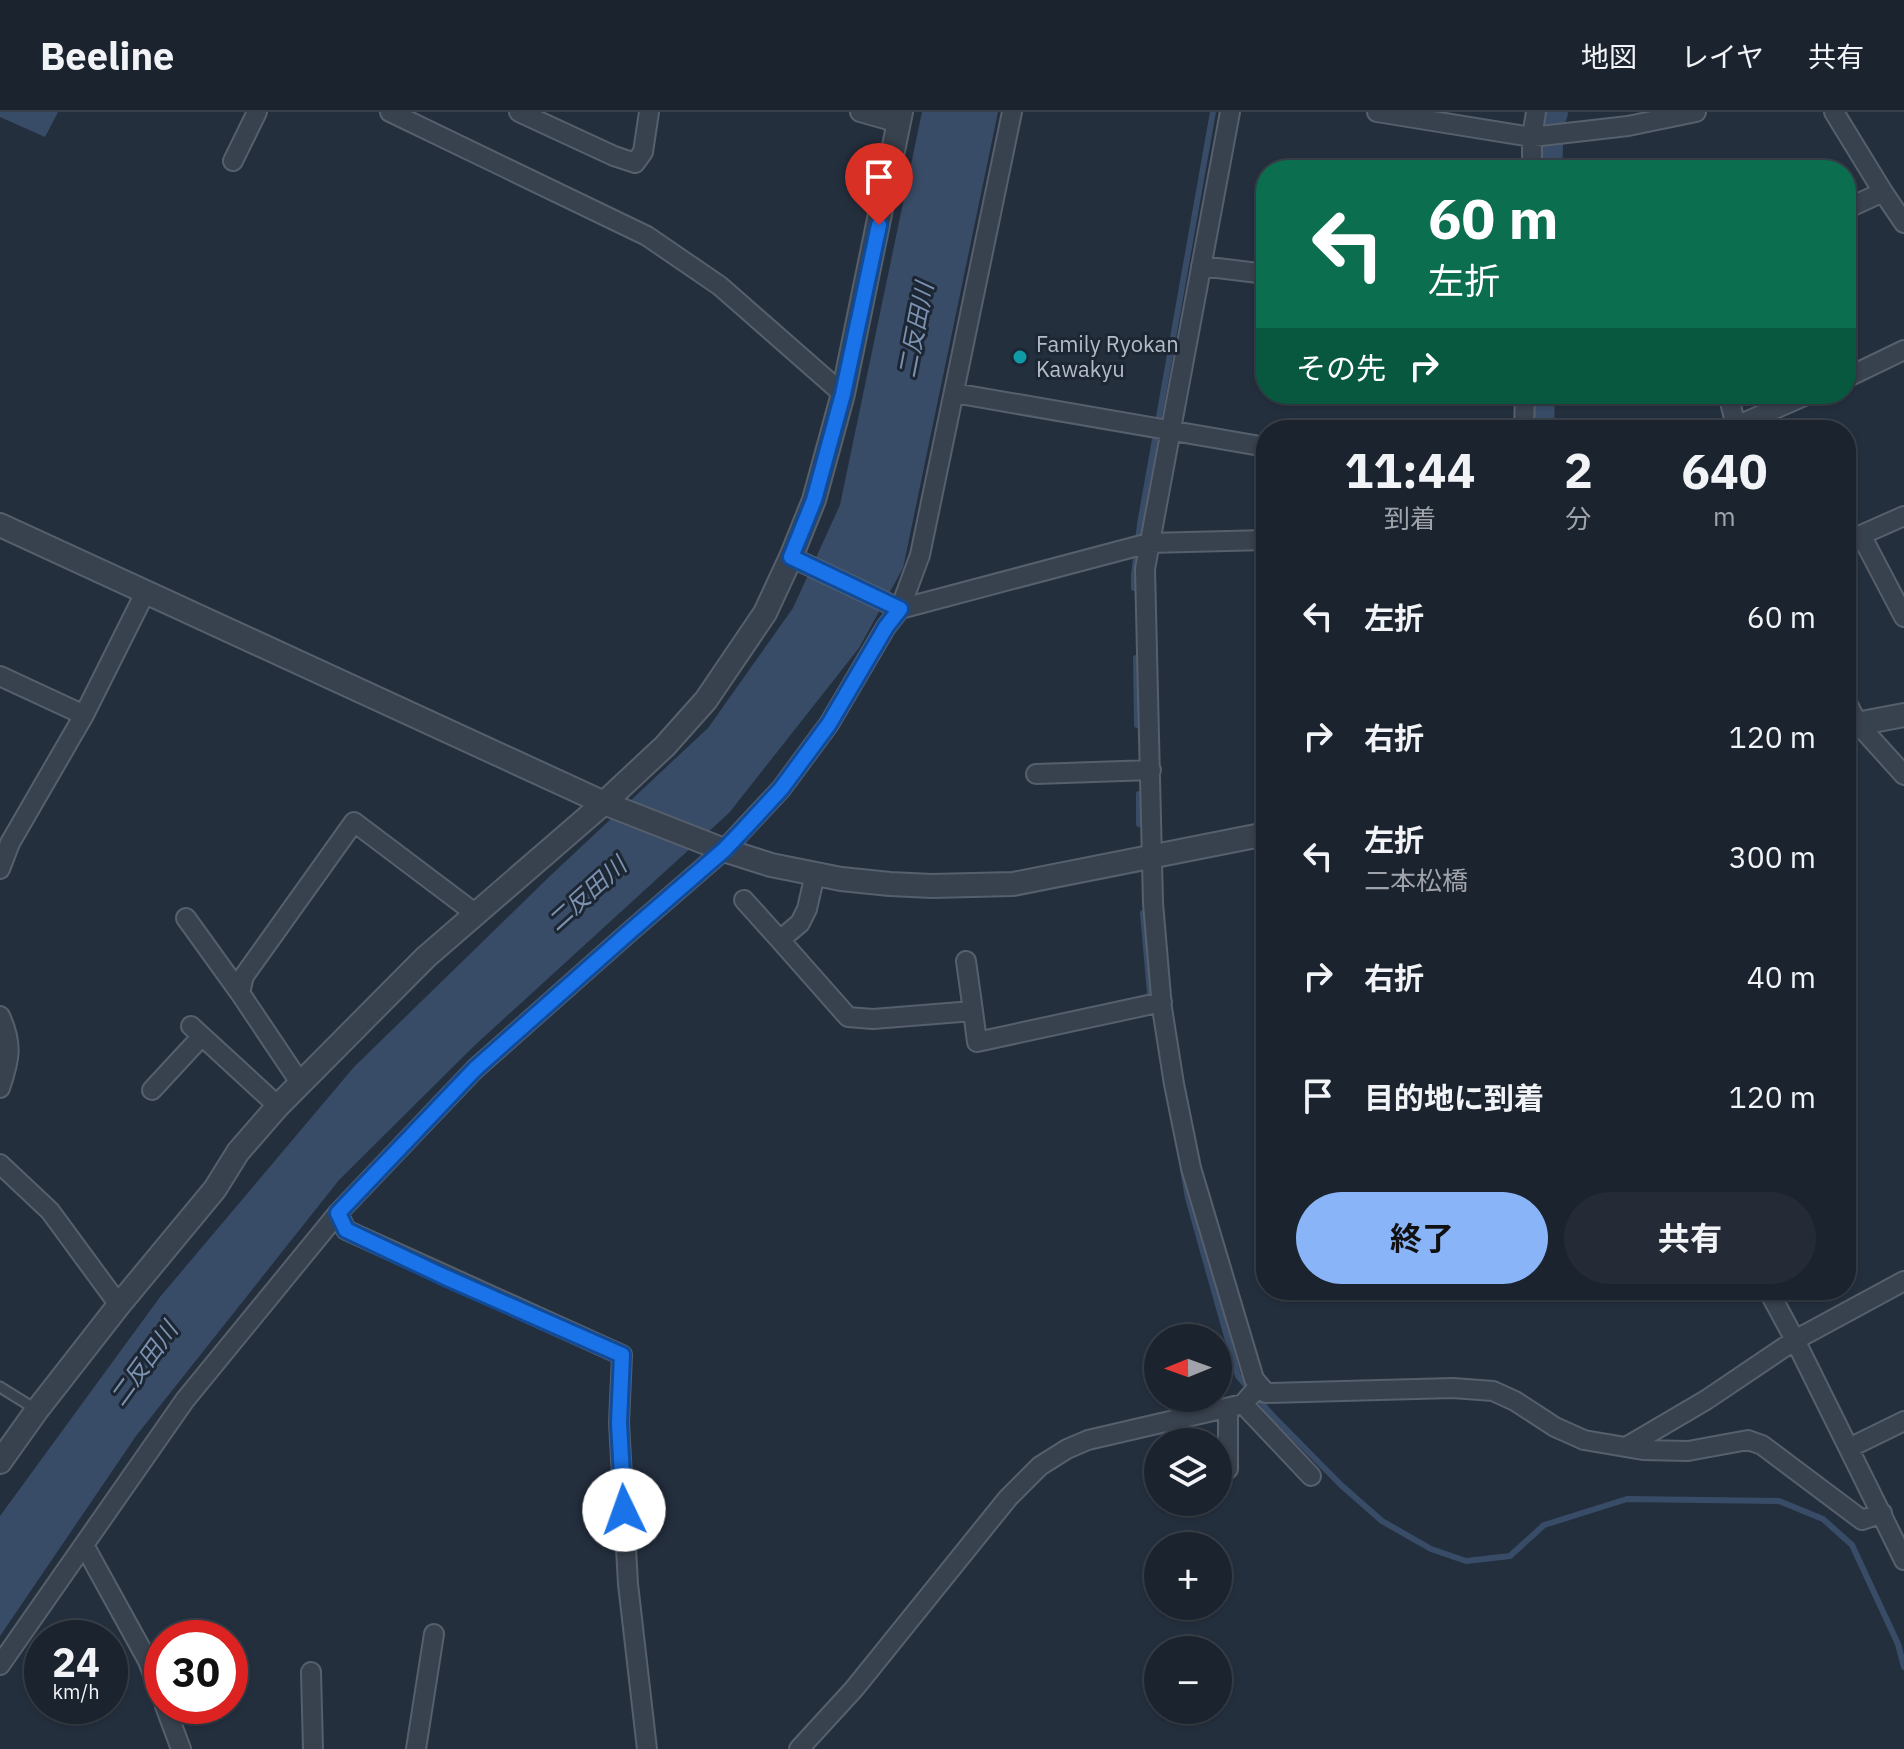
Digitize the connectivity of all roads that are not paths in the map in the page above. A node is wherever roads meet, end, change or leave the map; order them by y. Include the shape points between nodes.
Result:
1 (257, 112) edge
2 (390, 112) edge
3 (519, 112) edge
4 (649, 112) edge
5 (860, 112) edge
6 (1012, 112) edge
7 (1230, 112) edge
8 (1377, 112) edge
9 (1536, 112) edge
10 (1696, 112) edge
11 (1834, 112) edge
12 (900, 117) edge
13 (546, 118) edge
14 (1542, 136) junction
15 (1535, 160) edge
16 (233, 161) dead end
17 (1883, 192) junction
18 (1856, 204) edge
19 (1904, 223) edge
20 (1201, 266) junction
21 (1256, 273) edge
22 (1904, 350) edge
23 (1856, 373) edge
24 (954, 393) junction
25 (843, 394) junction
26 (1786, 404) edge
27 (1750, 420) edge
28 (1162, 430) junction
29 (1256, 445) edge
30 (1904, 516) edge
31 (0, 525) edge
32 (1856, 536) edge
33 (1256, 540) edge
34 (1856, 542) edge
35 (1140, 546) junction
36 (791, 557) junction
37 (146, 591) junction
38 (900, 609) junction
39 (1904, 617) edge
40 (0, 676) edge
41 (84, 715) junction
42 (1904, 715) edge
43 (1856, 724) edge
44 (1856, 729) edge
45 (1151, 770) junction
46 (1036, 774) dead end
47 (1904, 775) edge
48 (604, 803) junction
49 (1256, 836) edge
50 (5, 842) edge
51 (724, 850) junction
52 (1153, 857) junction
53 (0, 869) edge
54 (815, 874) junction
55 (744, 900) dead end
56 (476, 914) junction
57 (186, 918) dead end
58 (780, 940) junction
59 (966, 961) dead end
60 (240, 993) junction
61 (1162, 1002) junction
62 (973, 1011) junction
63 (0, 1016) edge
64 (301, 1084) junction
65 (0, 1088) edge
66 (152, 1090) dead end
67 (278, 1106) junction
68 (0, 1164) edge
69 (338, 1213) junction
70 (1904, 1281) edge
71 (1773, 1300) edge
72 (119, 1305) junction
73 (1795, 1340) junction
74 (1259, 1386) junction
75 (0, 1387) edge
76 (1236, 1406) junction
77 (37, 1410) junction
78 (1904, 1421) edge
79 (1232, 1438) edge
80 (1626, 1447) junction
81 (1849, 1448) junction
82 (0, 1462) edge
83 (1311, 1476) dead end
84 (1882, 1513) junction
85 (84, 1545) junction
86 (1904, 1560) edge
87 (434, 1634) dead end
88 (144, 1654) edge
89 (0, 1665) edge
90 (311, 1672) dead end
91 (172, 1724) edge
92 (181, 1749) edge
93 (313, 1749) edge
94 (416, 1749) edge
95 (647, 1749) edge
96 (799, 1749) edge

1 - 16 street
2 - 25 street via 647,236 720,286
3 - 13 street
4 - 13 street via 643,152 635,163
5 - 12 street
6 - 24 street
7 - 20 street
8 - 14 street
9 - 14 street
10 - 14 street
11 - 17 street
12 - 25 street
14 - 15 street
17 - 18 street
17 - 19 street
20 - 21 street
20 - 28 street
22 - 23 street
24 - 28 street
24 - 38 street via 920,555
25 - 36 street via 814,500
26 - 27 street
28 - 29 street
28 - 35 street
30 - 32 street
31 - 37 street
33 - 35 street
34 - 39 street
35 - 38 street
35 - 45 street
36 - 38 street
36 - 48 street via 765,613 706,700
37 - 41 street
37 - 48 street
38 - 51 street via 821,735 781,789
40 - 41 street
41 - 50 street
42 - 43 street
44 - 47 street
45 - 46 street
45 - 52 street
48 - 51 street
48 - 56 street
49 - 52 street
50 - 53 street
51 - 54 street
51 - 69 street via 475,1069
52 - 54 street via 1013,884 890,884
52 - 61 street
54 - 58 street via 800,923
55 - 58 street
56 - 60 street via 354,822 244,976
56 - 64 street
57 - 60 street
58 - 62 street via 848,1017
59 - 62 street
60 - 64 street
61 - 62 street via 977,1042
61 - 74 street via 1191,1168
63 - 65 street via 8,1033 9,1063
64 - 67 street
66 - 67 street via 196,1031
67 - 72 street
68 - 72 street via 50,1211
69 - 85 street via 185,1400
69 - 95 street via 346,1230 622,1355 619,1423 628,1584
70 - 73 street
71 - 73 street
72 - 77 street
73 - 80 street
73 - 81 street
74 - 76 street
74 - 80 street via 1266,1393 1493,1391 1584,1440
75 - 77 lane
76 - 79 street
76 - 83 street
76 - 96 street via 1088,1440 1040,1466
77 - 82 street
78 - 81 street
80 - 84 street via 1688,1451 1748,1440 1862,1520
81 - 84 street
84 - 86 street
85 - 88 street
85 - 89 street
87 - 94 street
90 - 93 street
91 - 92 street

